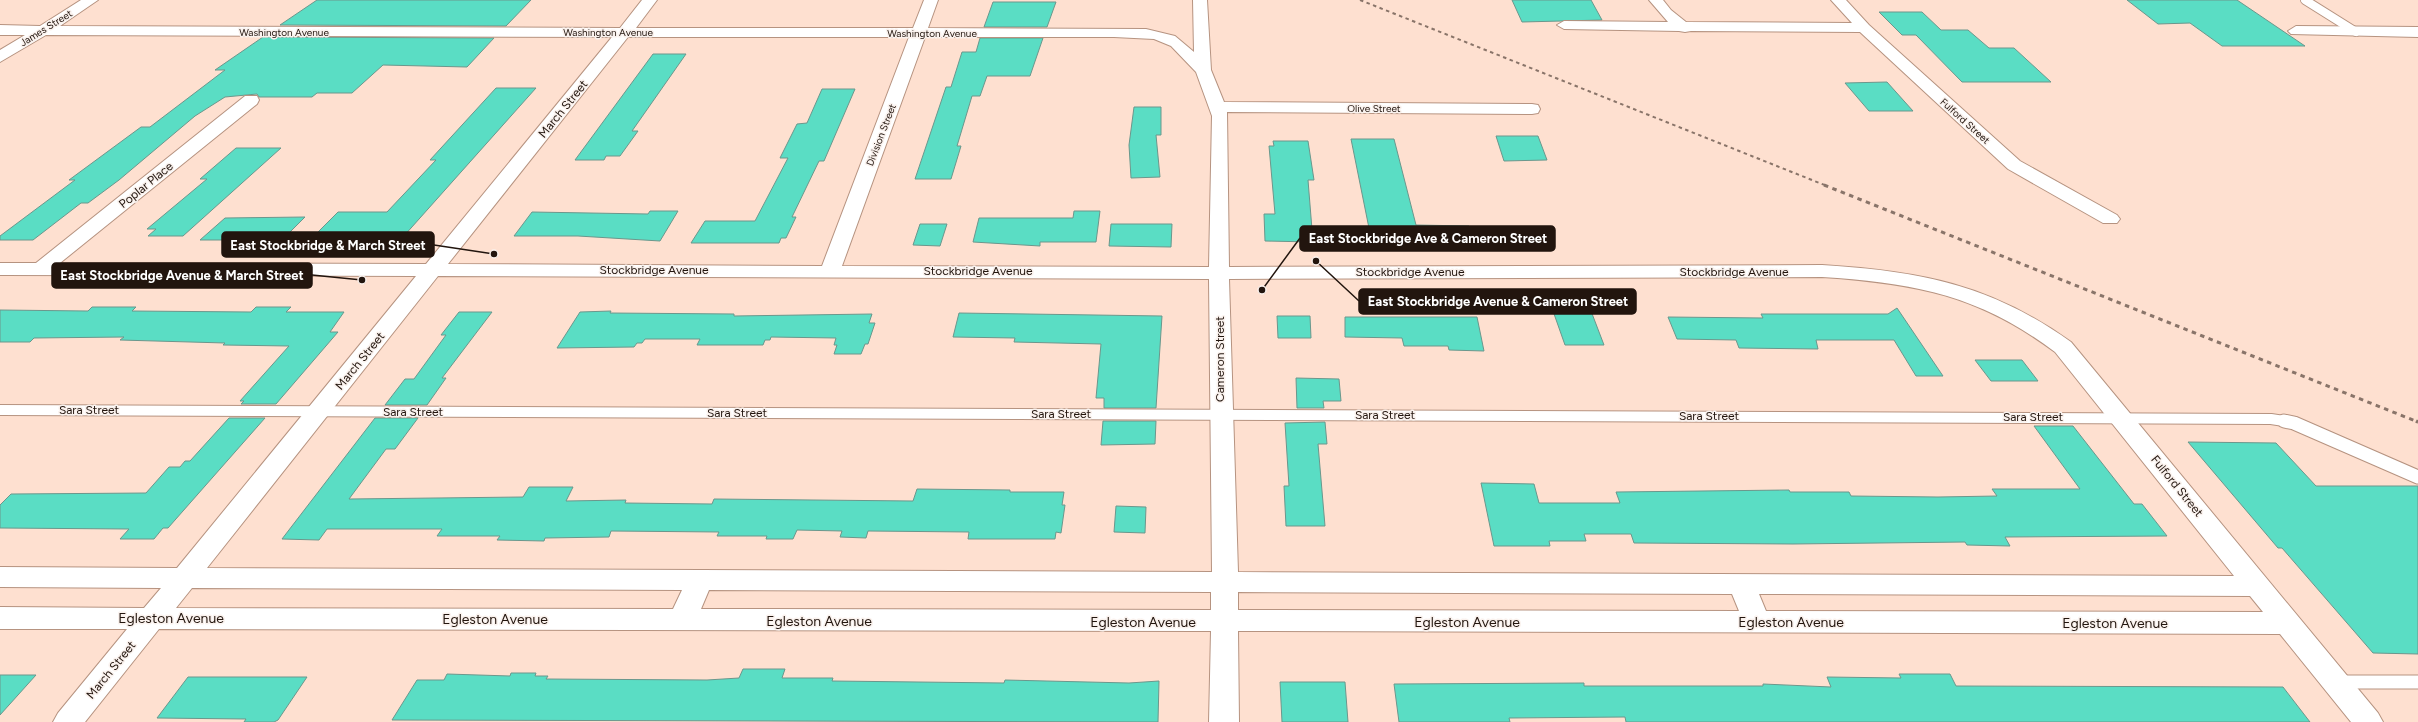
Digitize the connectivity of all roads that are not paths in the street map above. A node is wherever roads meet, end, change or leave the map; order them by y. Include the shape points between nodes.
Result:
1 (91, 0) edge
2 (650, 0) edge
3 (931, 0) edge
4 (1200, 0) edge
5 (1656, 0) edge
6 (1838, 0) edge
7 (2305, 0) edge
8 (1564, 25) dead end
9 (1685, 28) junction
10 (1864, 28) junction
11 (0, 30) edge
12 (43, 30) junction
13 (624, 32) junction
14 (2296, 32) dead end
15 (2356, 32) junction
16 (2418, 32) edge
17 (920, 33) junction
18 (0, 57) edge
19 (1203, 70) junction
20 (250, 100) dead end
21 (1217, 107) junction
22 (1532, 109) dead end
23 (2110, 219) dead end
24 (0, 269) edge
25 (41, 269) junction
26 (434, 270) junction
27 (830, 270) junction
28 (1219, 273) junction
29 (1955, 290) joint
30 (0, 410) edge
31 (319, 411) junction
32 (1221, 415) junction
33 (2121, 417) junction
34 (2418, 477) edge
35 (0, 577) edge
36 (186, 578) junction
37 (700, 580) junction
38 (1225, 582) junction
39 (1742, 584) junction
40 (2257, 586) junction
41 (0, 618) edge
42 (153, 618) junction
43 (682, 620) junction
44 (1225, 622) junction
45 (1757, 622) junction
46 (2286, 623) junction
47 (2336, 682) junction
48 (2418, 682) edge
49 (68, 722) edge
50 (1224, 722) edge
51 (2368, 722) edge

1 - 12 street, James Street
2 - 13 street, March Street
3 - 17 street, Division Street
4 - 19 street, Cameron Street
5 - 9 street via 1666,13
6 - 10 street, Fulford Street
7 - 15 lane
8 - 9 street
9 - 10 street
10 - 23 street, Fulford Street via 2014,166
11 - 12 street, Washington Avenue
12 - 13 street, Washington Avenue
12 - 18 street, James Street
13 - 17 street, Washington Avenue
13 - 26 street, March Street
14 - 15 street
15 - 16 street
17 - 19 street, Washington Avenue via 1141,33 1176,43
17 - 27 street, Division Street
19 - 21 street, Cameron Street
20 - 25 street, Poplar Place
21 - 22 street, Olive Street
21 - 28 street, Cameron Street via 1220,116
24 - 25 street, Stockbridge Avenue
25 - 26 street, Stockbridge Avenue
26 - 27 street, Stockbridge Avenue
26 - 31 street, March Street
27 - 28 street, Stockbridge Avenue
28 - 29 street, Stockbridge Avenue via 1822,272 1894,276
28 - 32 street, Cameron Street
29 - 33 street, Fulford Street via 2043,330 2063,347
30 - 31 lane, Sara Street
31 - 32 lane, Sara Street
31 - 36 street, March Street
32 - 33 lane, Sara Street
32 - 38 street, Cameron Street
33 - 34 lane, Sara Street via 2271,419 2294,423
33 - 40 street, Fulford Street
35 - 36 street
36 - 37 street
36 - 42 street, March Street
37 - 38 street
37 - 43 street
38 - 39 street
38 - 44 street, Cameron Street
39 - 40 street
39 - 45 street
40 - 46 street, Fulford Street
41 - 42 street, Egleston Avenue
42 - 43 street, Egleston Avenue
42 - 49 street, March Street
43 - 44 street, Egleston Avenue
44 - 45 street, Egleston Avenue
44 - 50 street, Cameron Street
45 - 46 street, Egleston Avenue
46 - 47 street, Fulford Street
47 - 48 lane
47 - 51 street, Fulford Street

